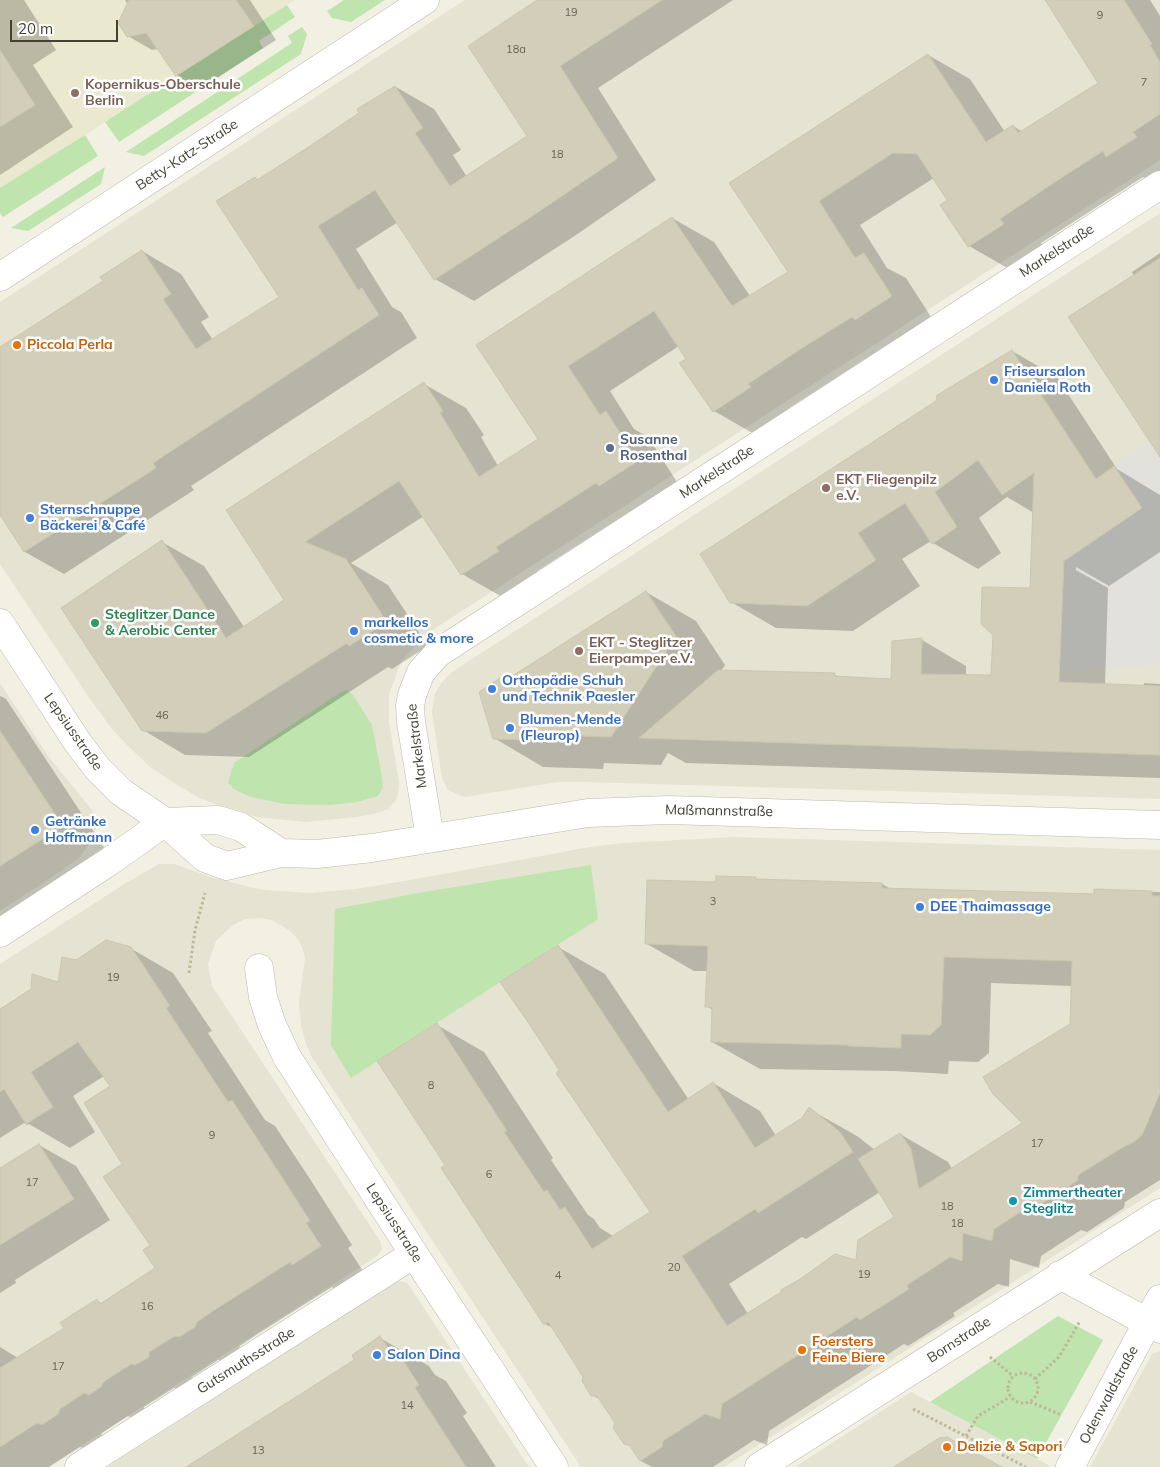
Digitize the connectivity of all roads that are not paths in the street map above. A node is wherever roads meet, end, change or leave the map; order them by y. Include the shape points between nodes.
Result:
1 (425, 0) edge
2 (1160, 185) edge
3 (0, 277) edge
4 (0, 623) edge
5 (165, 822) junction
6 (1160, 825) edge
7 (430, 838) junction
8 (280, 853) junction
9 (0, 934) edge
10 (259, 968) dead end
11 (1160, 1213) edge
12 (414, 1254) junction
13 (1060, 1276) junction
14 (1160, 1299) edge
15 (1154, 1326) edge
16 (79, 1467) edge
17 (554, 1467) edge
18 (759, 1467) edge
19 (1070, 1467) edge

1 - 3 street, Betty-Katz-Straße
2 - 7 street, Markelstraße via 438,653 421,672 410,706
4 - 5 street, Lepsiusstraße via 98,769 136,803
5 - 8 street via 218,820 241,827
5 - 8 street, Maßmannstraße via 205,858 227,866
5 - 9 street
6 - 7 street, Maßmannstraße via 669,810 588,813
7 - 8 street, Maßmannstraße via 317,854
10 - 12 street, Lepsiusstraße via 262,997 287,1058
11 - 13 street, Bornstraße
12 - 16 street, Gutsmuthsstraße
12 - 17 street, Lepsiusstraße
13 - 15 street
13 - 18 street, Bornstraße
14 - 15 street, Odenwaldstraße
15 - 19 street, Odenwaldstraße

